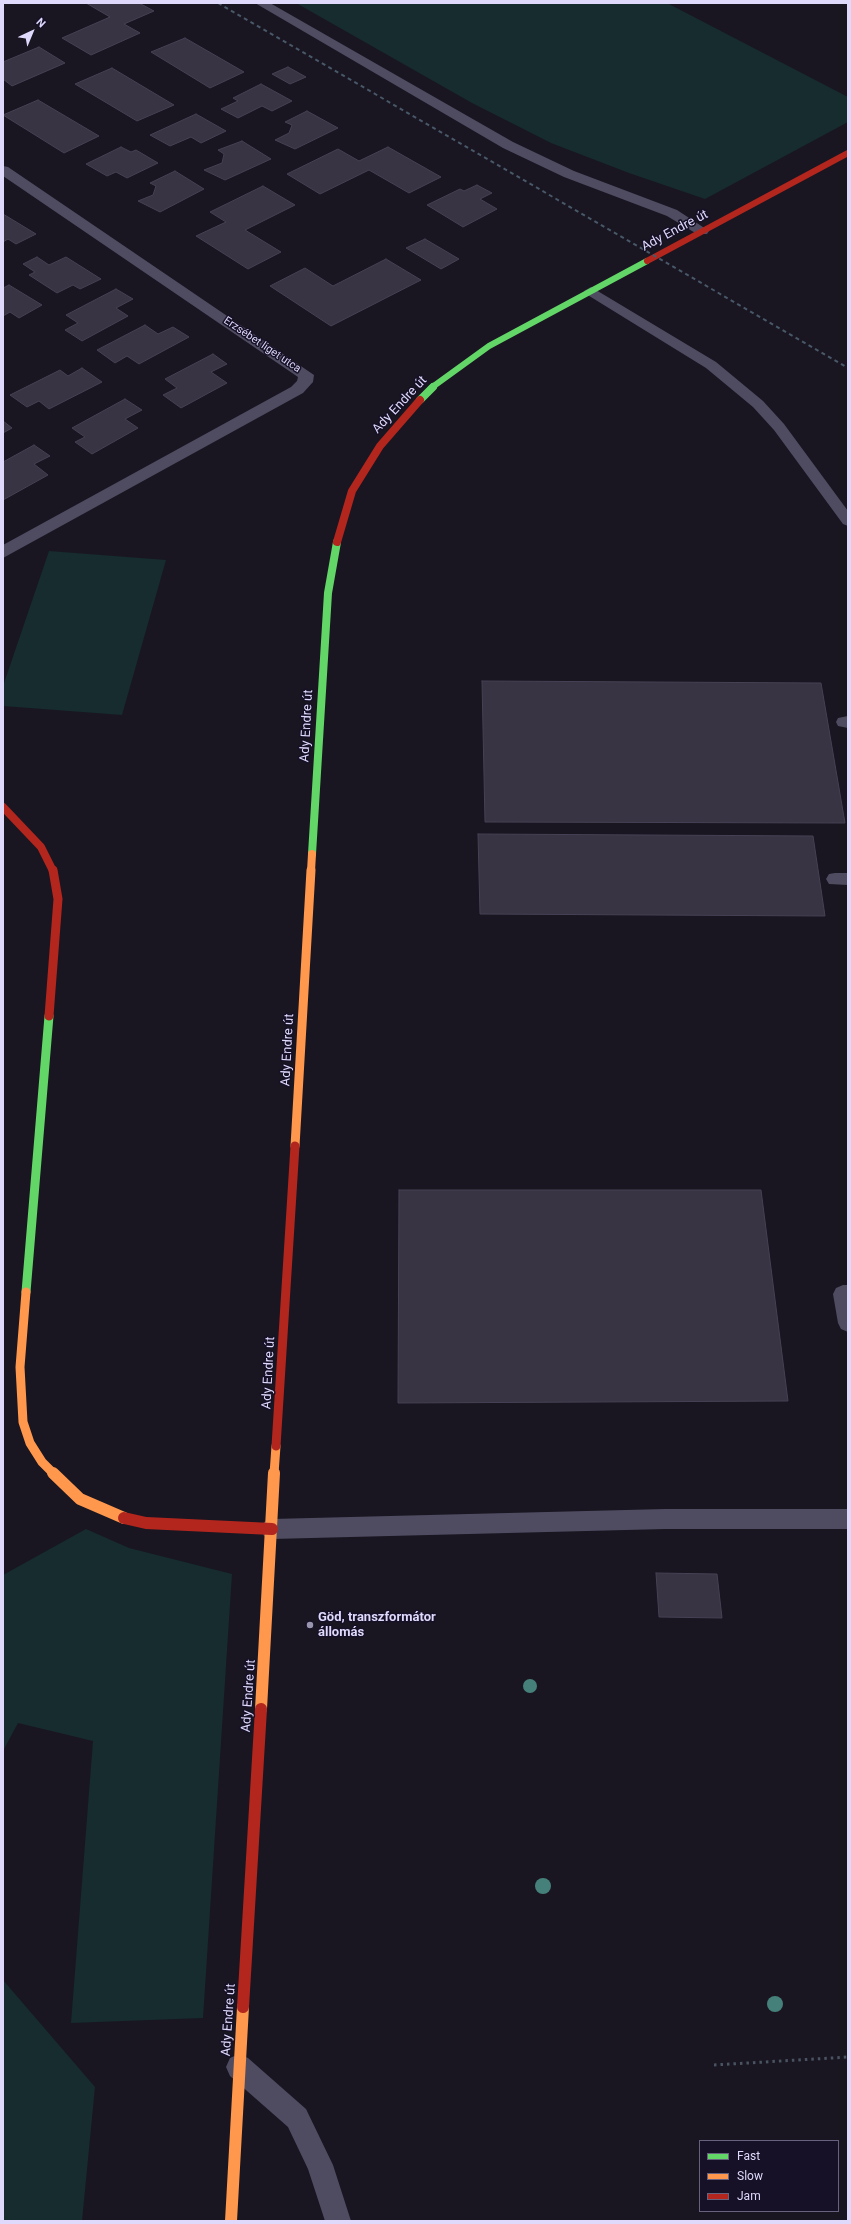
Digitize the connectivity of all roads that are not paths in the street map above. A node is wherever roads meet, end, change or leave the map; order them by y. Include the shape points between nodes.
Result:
1 (262, 3) edge
2 (848, 153) edge
3 (3, 170) edge
4 (702, 231) junction
5 (591, 291) junction
6 (848, 521) edge
7 (3, 552) edge
8 (3, 807) edge
9 (848, 1294) edge
10 (848, 1323) edge
11 (848, 1519) edge
12 (272, 1529) junction
13 (239, 2067) junction
14 (231, 2221) edge
15 (338, 2221) edge

1 - 4 street via 508,145 569,174 672,213
2 - 4 street, Ady Endre út
3 - 7 street, Erzsébet liget utca via 306,375 305,382 297,390
4 - 5 street, Ady Endre út
5 - 6 lane via 711,365 758,404 779,428
5 - 12 street, Ady Endre út via 489,346 430,389 380,446 352,491 340,527 328,593
8 - 12 street via 41,848 54,873 58,899 20,1367 23,1422 30,1443 42,1462 80,1499 116,1516 146,1523
9 - 10 lane via 843,1294
11 - 12 lane via 665,1520
12 - 13 street, Ady Endre út
13 - 14 street, Ady Endre út
13 - 15 lane via 297,2118 320,2165

